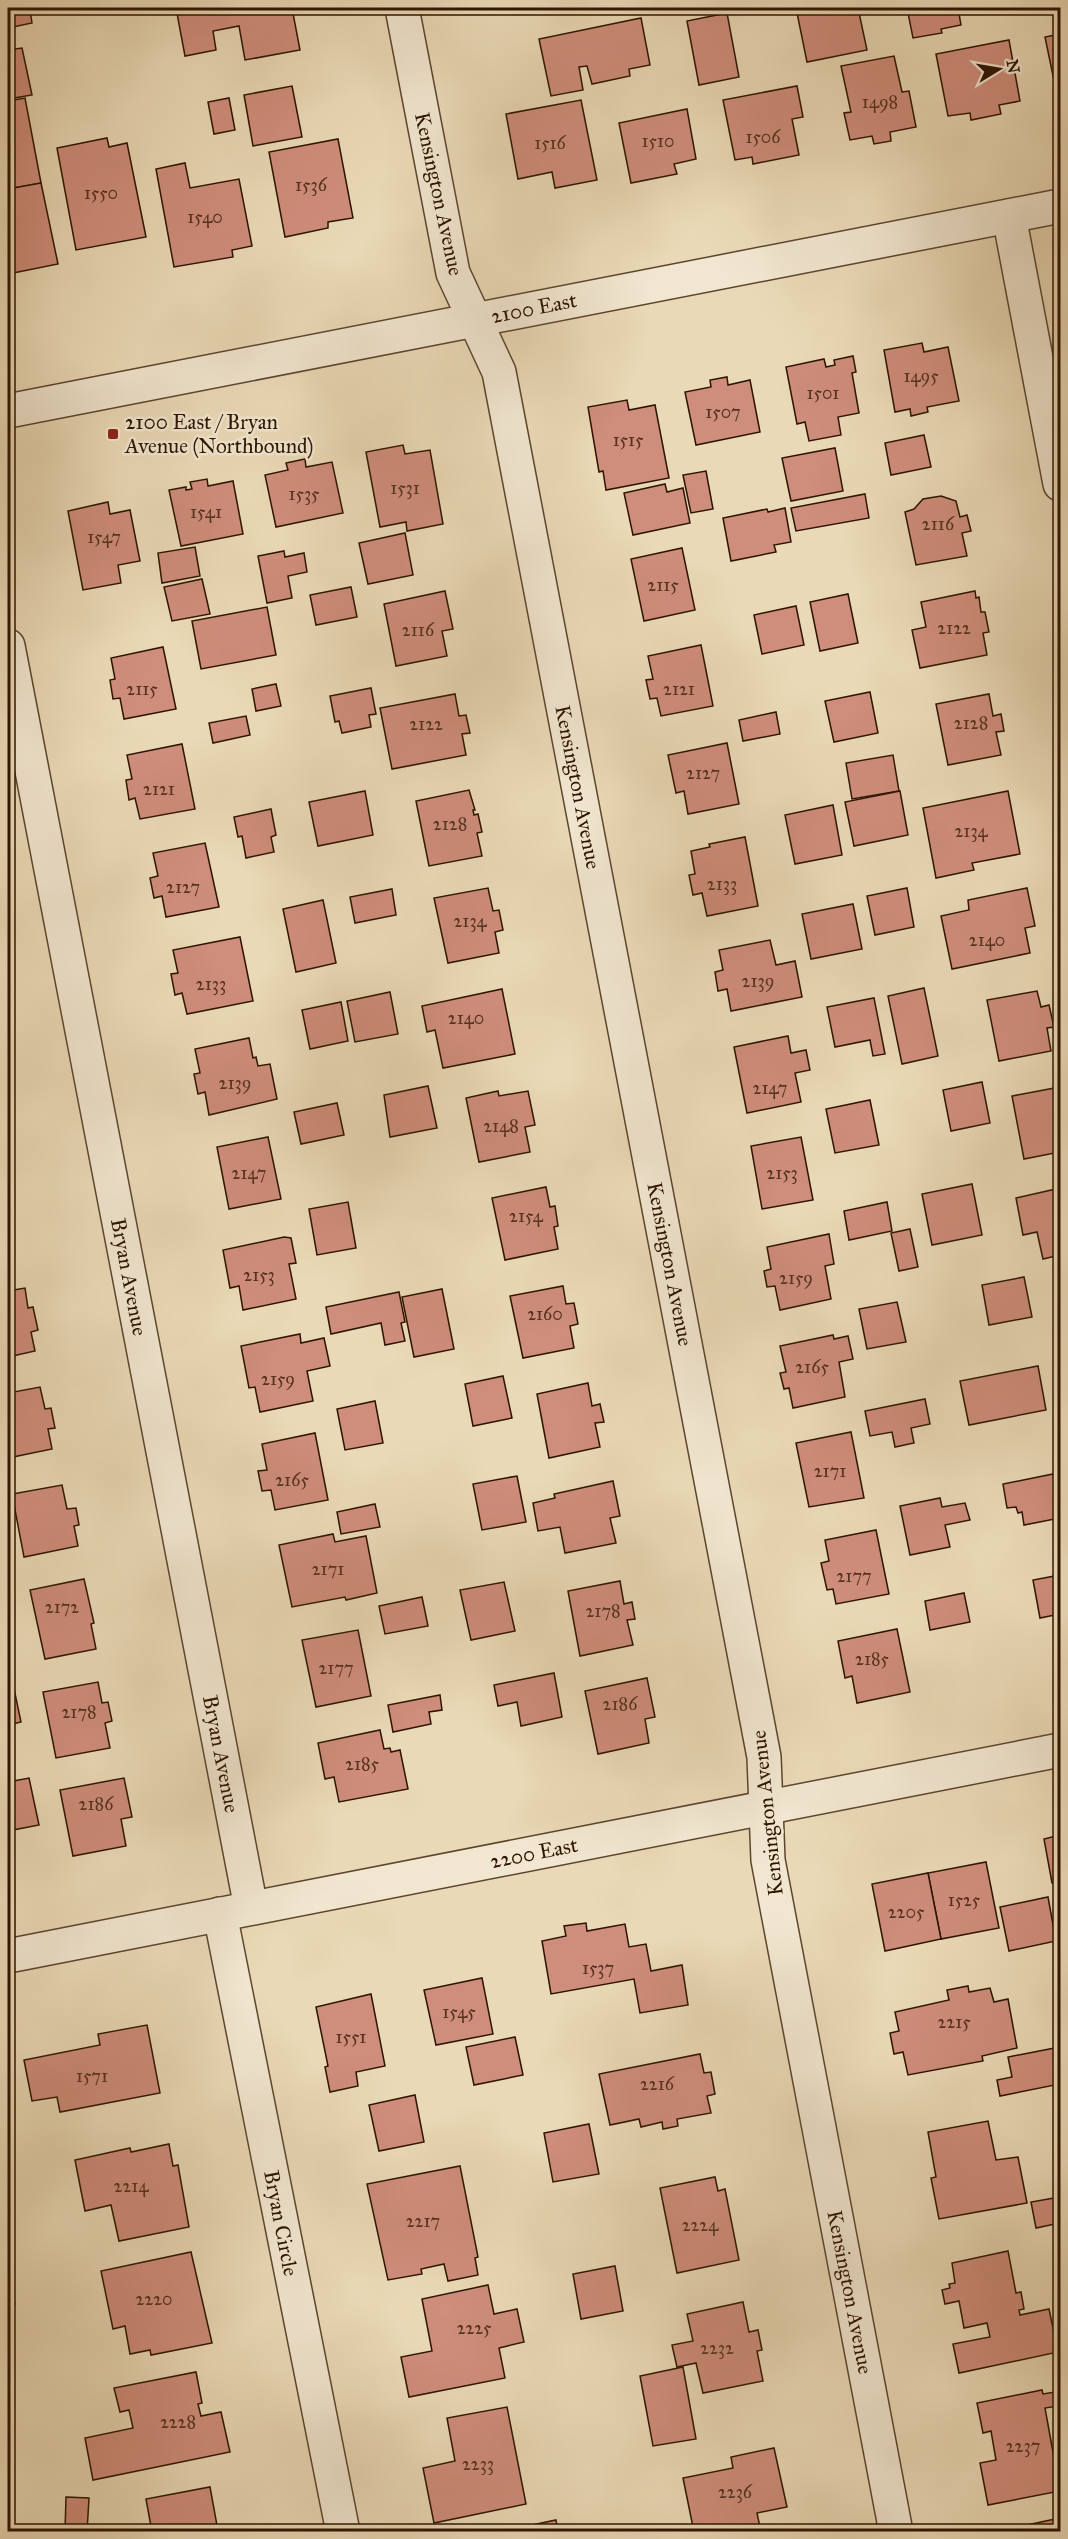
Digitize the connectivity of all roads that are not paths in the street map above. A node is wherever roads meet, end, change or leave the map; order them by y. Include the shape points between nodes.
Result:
1 (402, 8) edge
2 (1060, 206) edge
3 (1009, 216) junction
4 (474, 320) junction
5 (8, 411) edge
6 (1060, 484) edge
7 (8, 646) edge
8 (1060, 1750) edge
9 (766, 1807) junction
10 (236, 1911) junction
11 (8, 1956) edge
12 (343, 2532) edge
13 (896, 2532) edge

1 - 4 street, Kensington Avenue via 453,273
2 - 3 street, 2100 East
3 - 4 street, 2100 East
3 - 6 street
4 - 5 street, 2100 East
4 - 9 street, Kensington Avenue via 499,372 764,1757
7 - 10 street, Bryan Avenue
8 - 9 street, 2200 East
9 - 10 street, 2200 East
9 - 13 street, Kensington Avenue via 768,1860
10 - 11 street, 2200 East
10 - 12 street, Bryan Circle

